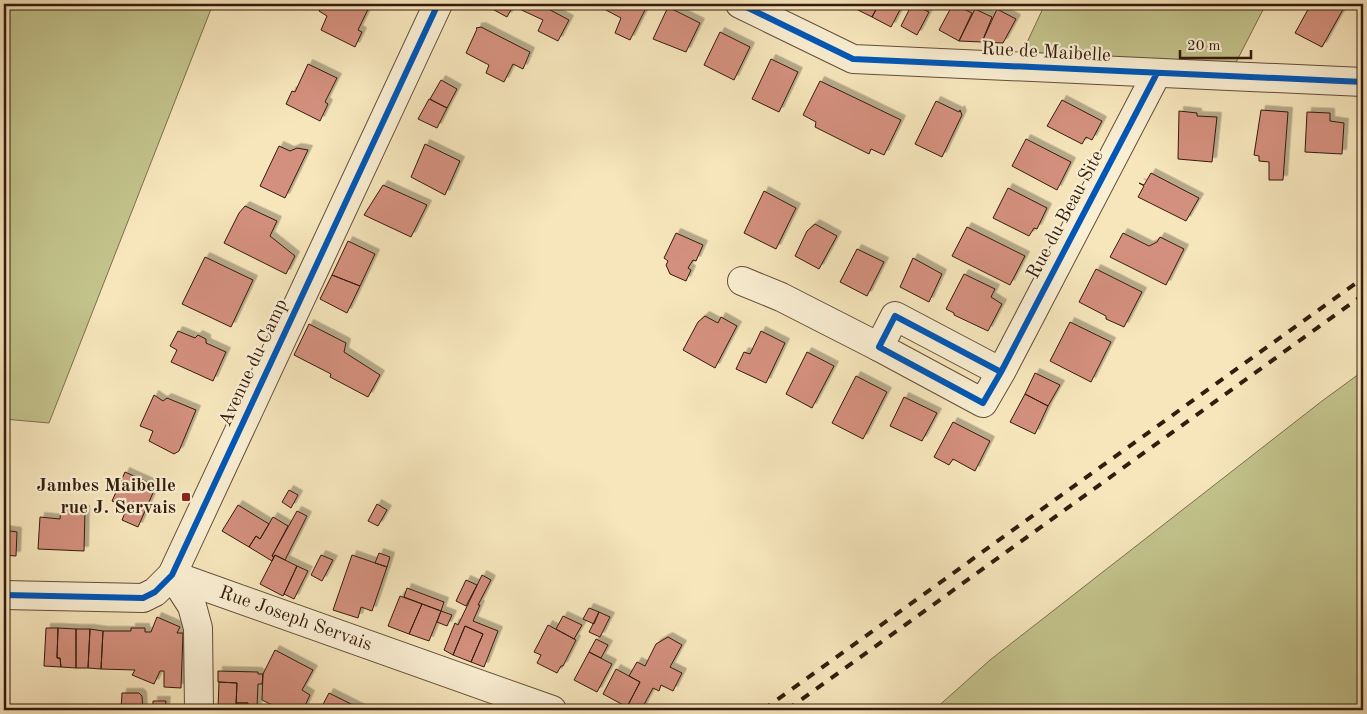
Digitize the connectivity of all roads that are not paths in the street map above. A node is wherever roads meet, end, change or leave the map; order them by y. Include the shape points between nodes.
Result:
1 (438, 4) edge
2 (740, 4) edge
3 (1157, 73) junction
4 (1363, 82) edge
5 (742, 280) dead end
6 (172, 575) junction
7 (4, 595) edge
8 (199, 710) edge
9 (552, 710) edge

1 - 6 street, Avenue du Camp
2 - 3 street, Rue de Maibelle via 853,59
3 - 4 street, Rue de Maibelle
3 - 5 street, Rue du Beau Site via 1001,372 895,316 879,346
6 - 7 street, Avenue du Camp via 155,592 143,598
6 - 8 street, Rue Joseph Servais via 192,606 198,628
6 - 9 street, Rue Joseph Servais

